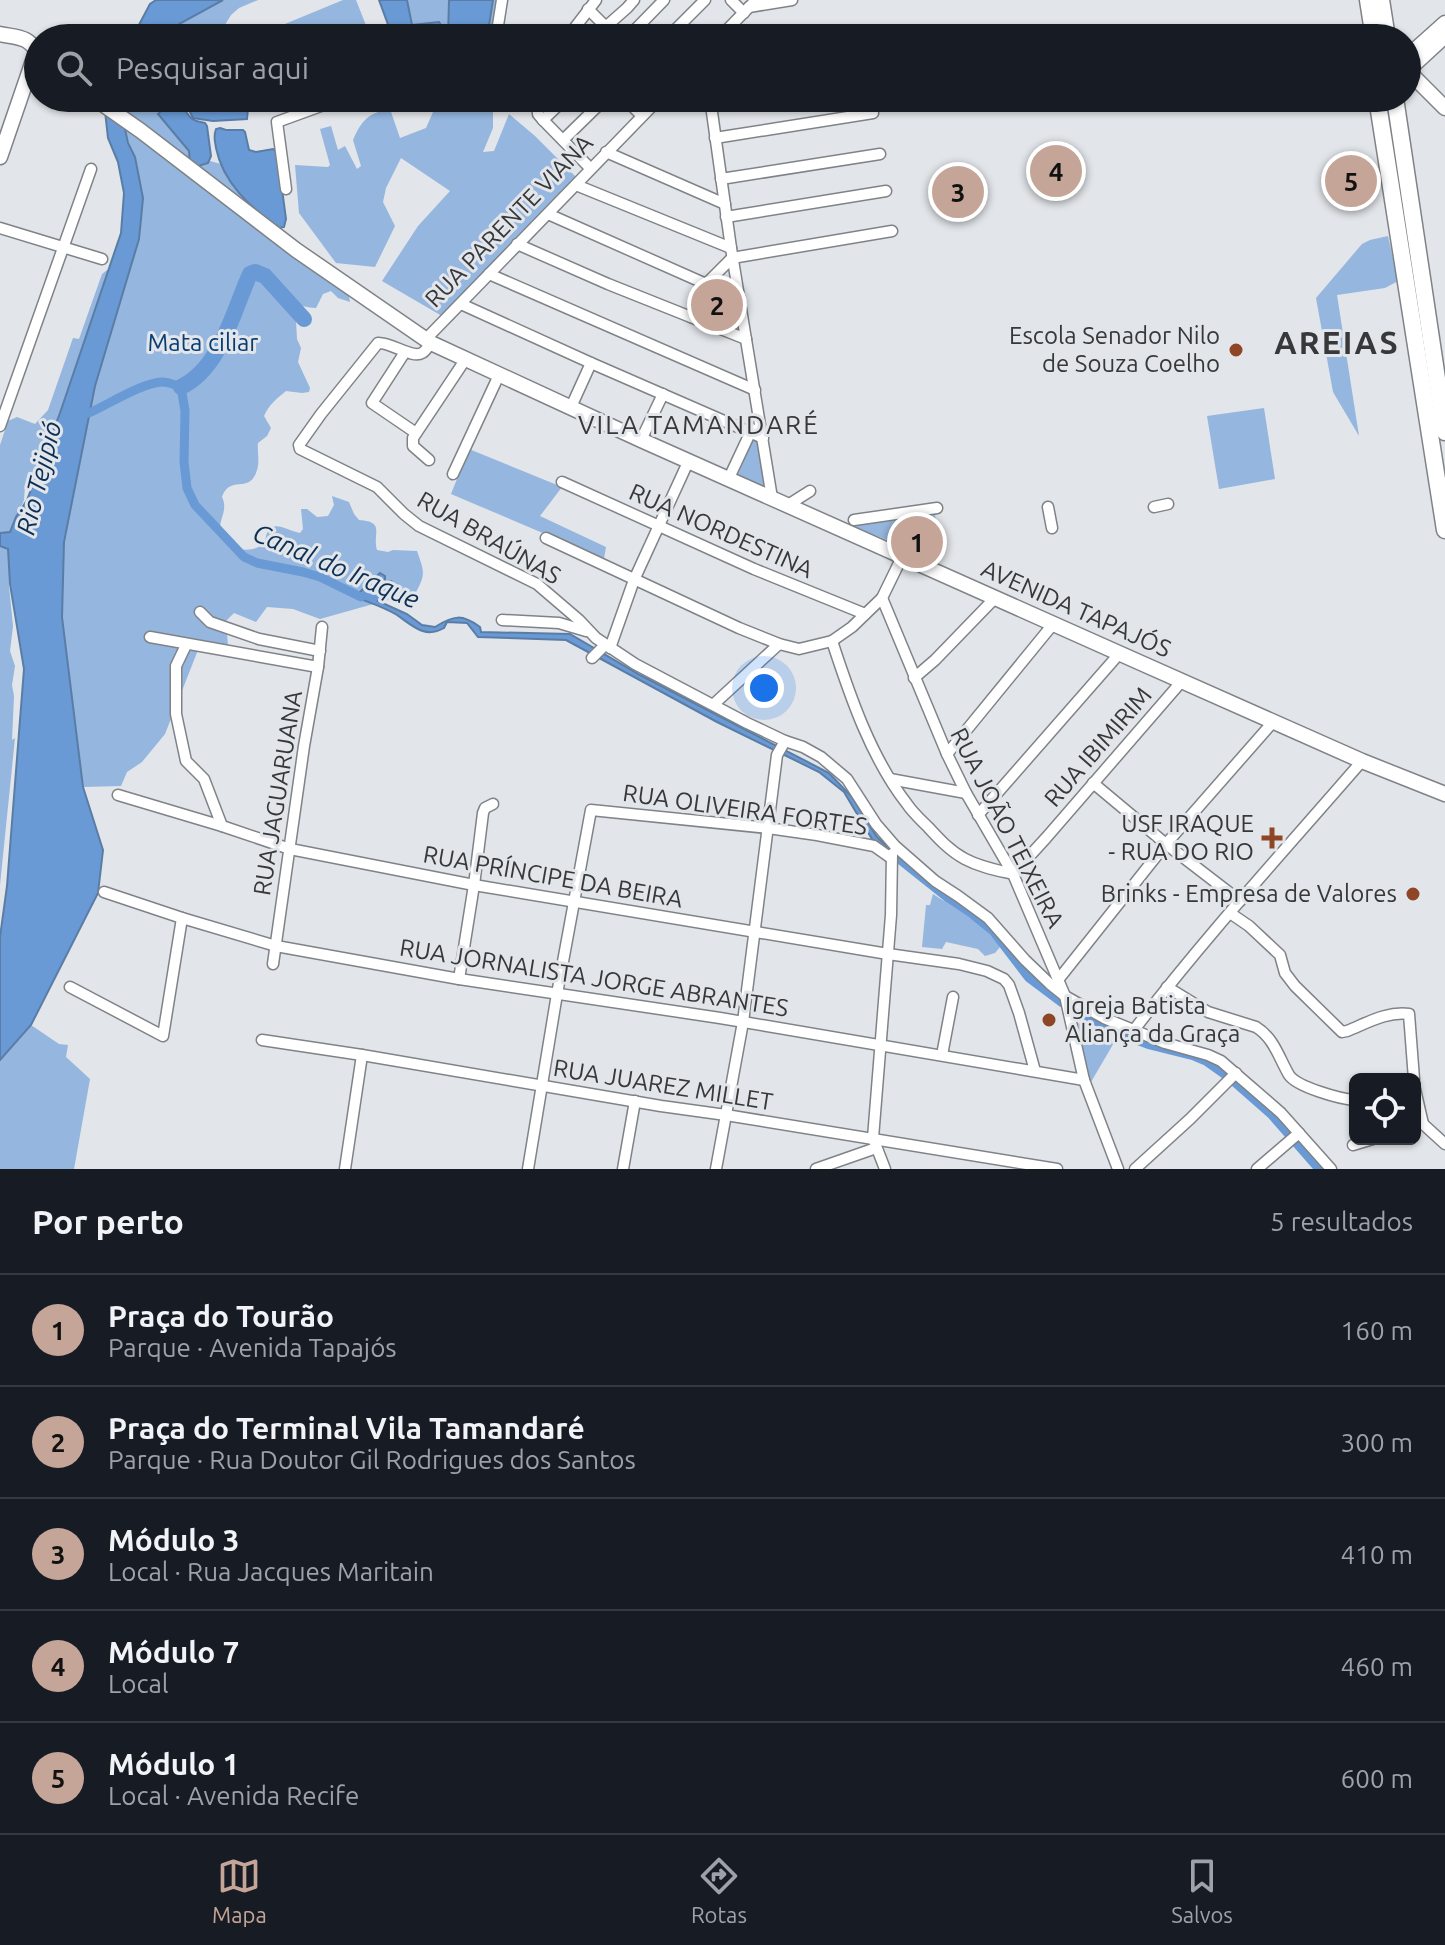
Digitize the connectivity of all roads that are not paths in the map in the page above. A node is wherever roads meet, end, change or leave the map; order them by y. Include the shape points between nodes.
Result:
1 (502, 0) edge
2 (634, 0) edge
3 (664, 0) edge
4 (705, 0) edge
5 (731, 0) edge
6 (792, 0) edge
7 (1361, 0) edge
8 (1368, 0) edge
9 (1381, 0) edge
10 (592, 5) edge
11 (750, 7) edge
12 (1445, 23) edge
13 (498, 24) edge
14 (578, 24) edge
15 (604, 24) edge
16 (609, 24) edge
17 (641, 24) edge
18 (681, 24) edge
19 (733, 24) edge
20 (1365, 24) edge
21 (1372, 24) edge
22 (1385, 24) edge
23 (0, 34) edge
24 (1445, 36) edge
25 (24, 39) edge
26 (1421, 48) edge
27 (1421, 52) edge
28 (1421, 76) edge
29 (24, 83) edge
30 (1445, 108) edge
31 (114, 112) edge
32 (304, 112) edge
33 (538, 112) edge
34 (551, 112) edge
35 (592, 112) edge
36 (638, 112) edge
37 (646, 112) edge
38 (712, 112) edge
39 (1380, 112) edge
40 (1397, 112) edge
41 (873, 113) dead end
42 (642, 116) junction
43 (543, 120) junction
44 (4, 131) edge
45 (715, 138) junction
46 (563, 140) junction
47 (606, 152) junction
48 (880, 154) dead end
49 (0, 157) edge
50 (590, 168) junction
51 (91, 169) dead end
52 (721, 179) junction
53 (576, 185) junction
54 (286, 189) dead end
55 (886, 191) dead end
56 (725, 204) junction
57 (548, 214) junction
58 (726, 217) junction
59 (0, 228) edge
60 (892, 231) dead end
61 (517, 244) junction
62 (63, 246) junction
63 (731, 253) junction
64 (102, 259) dead end
65 (489, 274) junction
66 (706, 284) junction
67 (461, 304) junction
68 (691, 317) junction
69 (746, 339) junction
70 (428, 341) junction
71 (405, 352) junction
72 (1432, 359) edge
73 (465, 360) junction
74 (591, 363) junction
75 (499, 375) junction
76 (755, 390) junction
77 (663, 394) junction
78 (571, 407) junction
79 (759, 414) junction
80 (0, 426) edge
81 (1445, 432) edge
82 (416, 433) junction
83 (750, 433) junction
84 (763, 438) junction
85 (641, 440) junction
86 (429, 460) dead end
87 (689, 460) junction
88 (453, 474) dead end
89 (729, 478) junction
90 (562, 482) dead end
91 (810, 491) dead end
92 (772, 498) junction
93 (1168, 504) dead end
94 (788, 505) junction
95 (1048, 507) dead end
96 (1154, 507) dead end
97 (937, 508) dead end
98 (849, 524) junction
99 (659, 525) junction
100 (1052, 528) dead end
101 (1445, 530) edge
102 (546, 538) dead end
103 (902, 557) junction
104 (634, 580) junction
105 (882, 598) junction
106 (995, 598) junction
107 (200, 612) dead end
108 (865, 614) junction
109 (502, 620) dead end
110 (1054, 623) junction
111 (322, 627) dead end
112 (588, 631) junction
113 (150, 637) dead end
114 (832, 641) junction
115 (779, 644) junction
116 (186, 645) junction
117 (320, 651) junction
118 (601, 651) junction
119 (1119, 654) junction
120 (318, 667) junction
121 (914, 678) junction
122 (1182, 681) junction
123 (714, 704) junction
124 (1273, 722) junction
125 (782, 747) junction
126 (947, 754) junction
127 (1362, 761) junction
128 (890, 779) junction
129 (1093, 783) junction
130 (966, 793) junction
131 (1445, 794) edge
132 (118, 795) dead end
133 (493, 804) dead end
134 (978, 815) junction
135 (222, 826) junction
136 (768, 828) junction
137 (1166, 844) junction
138 (895, 846) junction
139 (290, 849) junction
140 (892, 862) junction
141 (1013, 874) junction
142 (474, 885) junction
143 (104, 892) dead end
144 (1240, 901) junction
145 (573, 902) junction
146 (1230, 913) junction
147 (182, 918) junction
148 (755, 932) junction
149 (276, 946) junction
150 (1044, 946) junction
151 (888, 954) junction
152 (1025, 960) junction
153 (273, 964) dead end
154 (459, 979) junction
155 (1058, 980) junction
156 (70, 987) dead end
157 (1167, 987) junction
158 (557, 994) junction
159 (1065, 996) junction
160 (953, 997) dead end
161 (743, 1022) junction
162 (1134, 1030) junction
163 (262, 1040) dead end
164 (881, 1045) junction
165 (362, 1055) junction
166 (942, 1055) junction
167 (1035, 1071) junction
168 (1414, 1073) edge
169 (1235, 1074) junction
170 (1084, 1080) junction
171 (542, 1085) junction
172 (1349, 1099) edge
173 (635, 1101) junction
174 (726, 1115) junction
175 (1421, 1126) edge
176 (1294, 1138) junction
177 (1444, 1142) edge
178 (874, 1143) junction
179 (345, 1169) edge
180 (528, 1169) edge
181 (623, 1169) edge
182 (716, 1169) edge
183 (816, 1169) edge
184 (885, 1169) edge
185 (1057, 1169) edge
186 (1118, 1169) edge
187 (1135, 1169) edge
188 (1257, 1169) edge
189 (1331, 1169) edge

1 - 13 street
2 - 16 street
3 - 17 street
4 - 18 street
5 - 11 street
6 - 11 street
7 - 20 main road
8 - 21 main road
9 - 22 main road
10 - 14 street
10 - 15 street
11 - 19 street
12 - 26 main road
23 - 25 main road
24 - 27 main road
28 - 30 main road
29 - 44 main road
31 - 70 main road, AVENIDA TAPAJÓS via 296,250
32 - 54 street via 277,125
33 - 43 street
34 - 43 street
35 - 46 street
36 - 42 street
37 - 42 street, RUA PARENTE VIANA
38 - 45 street
39 - 72 main road
40 - 72 main road
41 - 45 street
42 - 47 street, RUA PARENTE VIANA
43 - 46 street
44 - 49 main road
45 - 52 street
46 - 50 street
47 - 50 street, RUA PARENTE VIANA
47 - 56 street
48 - 52 street
50 - 53 street, RUA PARENTE VIANA
51 - 62 street
52 - 56 street
53 - 57 street, RUA PARENTE VIANA
53 - 63 street
55 - 58 street
56 - 58 street
57 - 61 street, RUA PARENTE VIANA
57 - 66 street
58 - 63 street
59 - 62 street
60 - 63 street
61 - 65 street, RUA PARENTE VIANA
61 - 68 street
62 - 64 street
62 - 80 street
63 - 66 street
63 - 69 street
65 - 67 street, RUA PARENTE VIANA
65 - 76 street
66 - 68 street
67 - 70 street, RUA PARENTE VIANA
67 - 74 street
68 - 69 street
69 - 76 street
70 - 71 street, RUA BRAÚNAS via 421,354
70 - 73 main road, AVENIDA TAPAJÓS
71 - 82 street via 373,405
71 - 112 street, RUA BRAÚNAS via 378,343 299,447 377,487 419,526 537,584
72 - 81 main road
72 - 101 main road
73 - 75 main road, AVENIDA TAPAJÓS
73 - 82 street
74 - 77 street
74 - 78 street
75 - 78 main road, AVENIDA TAPAJÓS
75 - 88 street
76 - 79 street
77 - 83 street
77 - 85 street
78 - 85 main road, AVENIDA TAPAJÓS
79 - 83 street
79 - 84 street
82 - 86 street via 413,446
83 - 84 street
83 - 89 street
84 - 92 street
85 - 87 main road, AVENIDA TAPAJÓS
87 - 89 main road, AVENIDA TAPAJÓS
87 - 99 street
89 - 92 main road, AVENIDA TAPAJÓS
90 - 99 street, RUA NORDESTINA
91 - 94 street
92 - 94 main road, AVENIDA TAPAJÓS
93 - 96 street
94 - 98 main road, AVENIDA TAPAJÓS
95 - 100 street
97 - 98 street
98 - 103 main road, AVENIDA TAPAJÓS
99 - 104 street
99 - 108 street, RUA NORDESTINA
102 - 104 street
103 - 105 street
103 - 106 main road, AVENIDA TAPAJÓS
104 - 115 street
104 - 118 street
105 - 108 street
105 - 121 street, RUA JOÃO TEIXEIRA
106 - 110 main road, AVENIDA TAPAJÓS
106 - 121 street
107 - 117 street via 210,622 259,639
108 - 114 street
109 - 112 street via 559,623
110 - 119 main road, AVENIDA TAPAJÓS
110 - 126 street
111 - 117 street, RUA JAGUARUANA
112 - 118 street, RUA BRAÚNAS
113 - 116 street
114 - 115 street via 799,649
114 - 128 street
115 - 123 street
116 - 120 street
116 - 135 street via 176,666 176,714 186,761 204,779
117 - 120 street, RUA JAGUARUANA
118 - 123 street, RUA BRAÚNAS
119 - 122 main road, AVENIDA TAPAJÓS
119 - 134 street
120 - 139 street, RUA JAGUARUANA
121 - 126 street, RUA JOÃO TEIXEIRA
122 - 124 main road, AVENIDA TAPAJÓS
122 - 129 street, RUA IBIMIRIM
123 - 125 street, RUA BRAÚNAS
124 - 127 main road, AVENIDA TAPAJÓS
124 - 137 street
125 - 136 street
125 - 138 street, RUA BRAÚNAS via 803,747 847,779
126 - 130 street, RUA JOÃO TEIXEIRA
127 - 131 main road, AVENIDA TAPAJÓS
127 - 144 street
128 - 130 street
128 - 141 street via 955,854
129 - 137 street
129 - 141 street, RUA IBIMIRIM
130 - 134 street, RUA JOÃO TEIXEIRA
132 - 135 street, RUA PRÍNCIPE DA BEIRA
133 - 142 street via 483,813
134 - 141 street, RUA JOÃO TEIXEIRA
135 - 139 street, RUA PRÍNCIPE DA BEIRA
136 - 140 street, RUA OLIVEIRA FORTES via 874,846
136 - 145 street, RUA OLIVEIRA FORTES via 591,810
136 - 148 street
137 - 144 street
137 - 155 street
138 - 140 street
138 - 152 street, RUA BRAÚNAS via 988,918
139 - 142 street, RUA PRÍNCIPE DA BEIRA
139 - 149 street, RUA JAGUARUANA
140 - 151 street
141 - 150 street, RUA JOÃO TEIXEIRA
142 - 145 street, RUA PRÍNCIPE DA BEIRA
142 - 154 street
143 - 147 street, RUA JORNALISTA JORGE ABRANTES
144 - 146 street
145 - 148 street, RUA PRÍNCIPE DA BEIRA
145 - 158 street
146 - 157 street
146 - 168 street via 1280,955 1295,986 1339,1030 1407,1013
147 - 149 street, RUA JORNALISTA JORGE ABRANTES
147 - 156 street via 163,1036
148 - 151 street, RUA PRÍNCIPE DA BEIRA
148 - 161 street
149 - 153 street, RUA JAGUARUANA
149 - 154 street, RUA JORNALISTA JORGE ABRANTES
150 - 152 street via 1038,958
150 - 155 street, RUA JOÃO TEIXEIRA
151 - 164 street
151 - 167 street, RUA PRÍNCIPE DA BEIRA via 959,964 1004,979
152 - 159 street, RUA BRAÚNAS
154 - 158 street, RUA JORNALISTA JORGE ABRANTES
155 - 159 street, RUA JOÃO TEIXEIRA
157 - 162 street
157 - 172 street via 1208,1012 1263,1031 1296,1081
158 - 161 street, RUA JORNALISTA JORGE ABRANTES
158 - 171 street
159 - 162 street, RUA BRAÚNAS
159 - 170 street, RUA JOÃO TEIXEIRA
160 - 166 street
161 - 164 street, RUA JORNALISTA JORGE ABRANTES
161 - 174 street
162 - 169 street, RUA BRAÚNAS via 1208,1055
163 - 165 street, RUA JUAREZ MILLET
164 - 166 street, RUA JORNALISTA JORGE ABRANTES
164 - 178 street
165 - 171 street, RUA JUAREZ MILLET
165 - 179 street
166 - 167 street, RUA JORNALISTA JORGE ABRANTES
167 - 170 street, RUA JORNALISTA JORGE ABRANTES
169 - 176 street, RUA BRAÚNAS via 1281,1113
169 - 187 street
170 - 186 street, RUA JOÃO TEIXEIRA
171 - 173 street, RUA JUAREZ MILLET
171 - 180 street
173 - 174 street, RUA JUAREZ MILLET
173 - 181 street
174 - 178 street, RUA JUAREZ MILLET
174 - 182 street
175 - 177 street
176 - 188 street
176 - 189 street, RUA BRAÚNAS
178 - 183 street
178 - 184 street
178 - 185 street, RUA JUAREZ MILLET

